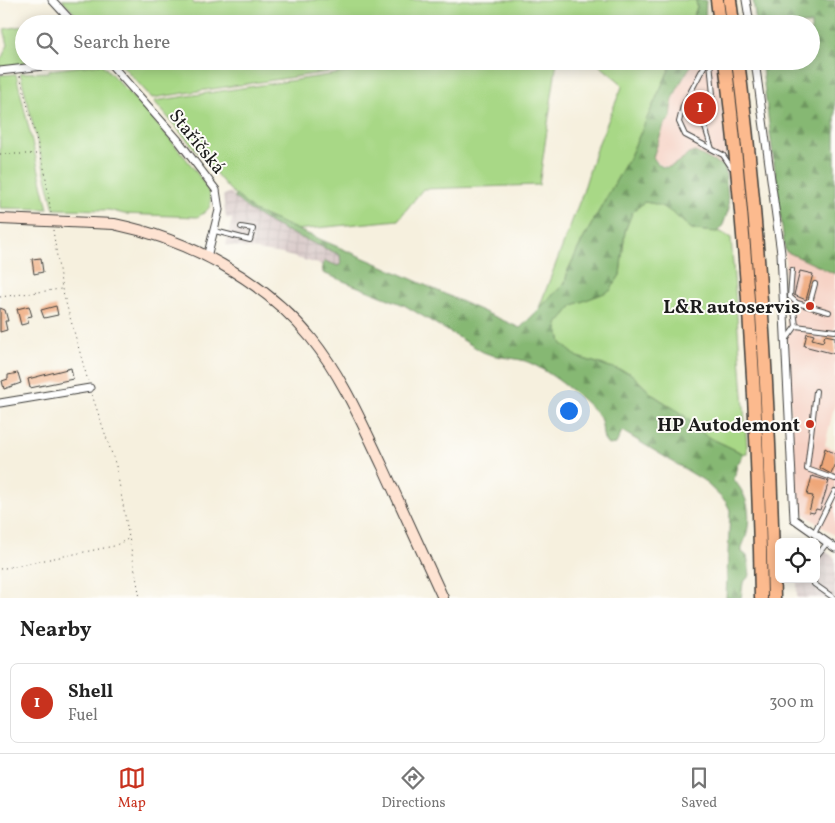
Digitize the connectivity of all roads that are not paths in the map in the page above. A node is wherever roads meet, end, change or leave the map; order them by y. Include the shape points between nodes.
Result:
1 (52, 0) edge
2 (717, 0) edge
3 (730, 0) edge
4 (746, 0) edge
5 (66, 15) edge
6 (718, 15) edge
7 (732, 15) edge
8 (748, 15) edge
9 (15, 68) edge
10 (0, 70) edge
11 (116, 70) edge
12 (703, 70) edge
13 (709, 70) edge
14 (726, 70) edge
15 (739, 70) edge
16 (756, 70) edge
17 (712, 150) junction
18 (740, 214) junction
19 (0, 219) edge
20 (241, 226) dead end
21 (214, 231) junction
22 (207, 257) junction
23 (792, 270) dead end
24 (815, 284) dead end
25 (797, 303) junction
26 (809, 306) junction
27 (829, 312) dead end
28 (796, 326) junction
29 (835, 331) edge
30 (784, 342) junction
31 (90, 388) road end
32 (816, 391) dead end
33 (0, 403) edge
34 (835, 479) edge
35 (835, 491) edge
36 (814, 534) junction
37 (827, 543) junction
38 (835, 548) edge
39 (760, 552) junction
40 (820, 552) edge
41 (814, 583) edge
42 (443, 598) edge
43 (756, 598) edge
44 (761, 598) edge
45 (774, 598) edge
46 (834, 598) edge

1 - 5 street
2 - 6 highway
3 - 7 highway
4 - 8 street
9 - 10 street
11 - 21 street, Staříčská via 178,140 216,190 219,210
12 - 17 lane via 679,122 685,135
13 - 17 lane via 712,96 701,115
14 - 18 highway
15 - 45 highway via 763,342
16 - 30 street via 781,253
17 - 18 lane via 728,160
18 - 39 highway via 752,361
19 - 22 street via 114,224 155,234
20 - 21 lane via 252,229 250,240
21 - 22 street, Staříčská
22 - 42 street via 268,296 315,344 350,400
23 - 25 lane via 790,297
24 - 26 lane
25 - 26 lane
25 - 28 lane via 794,310
26 - 27 lane
28 - 29 lane
28 - 30 lane
30 - 36 street via 794,519
31 - 33 street
32 - 34 lane via 807,469
35 - 36 lane
36 - 37 street
37 - 38 street
37 - 40 lane
39 - 43 highway
39 - 44 highway
41 - 46 lane

